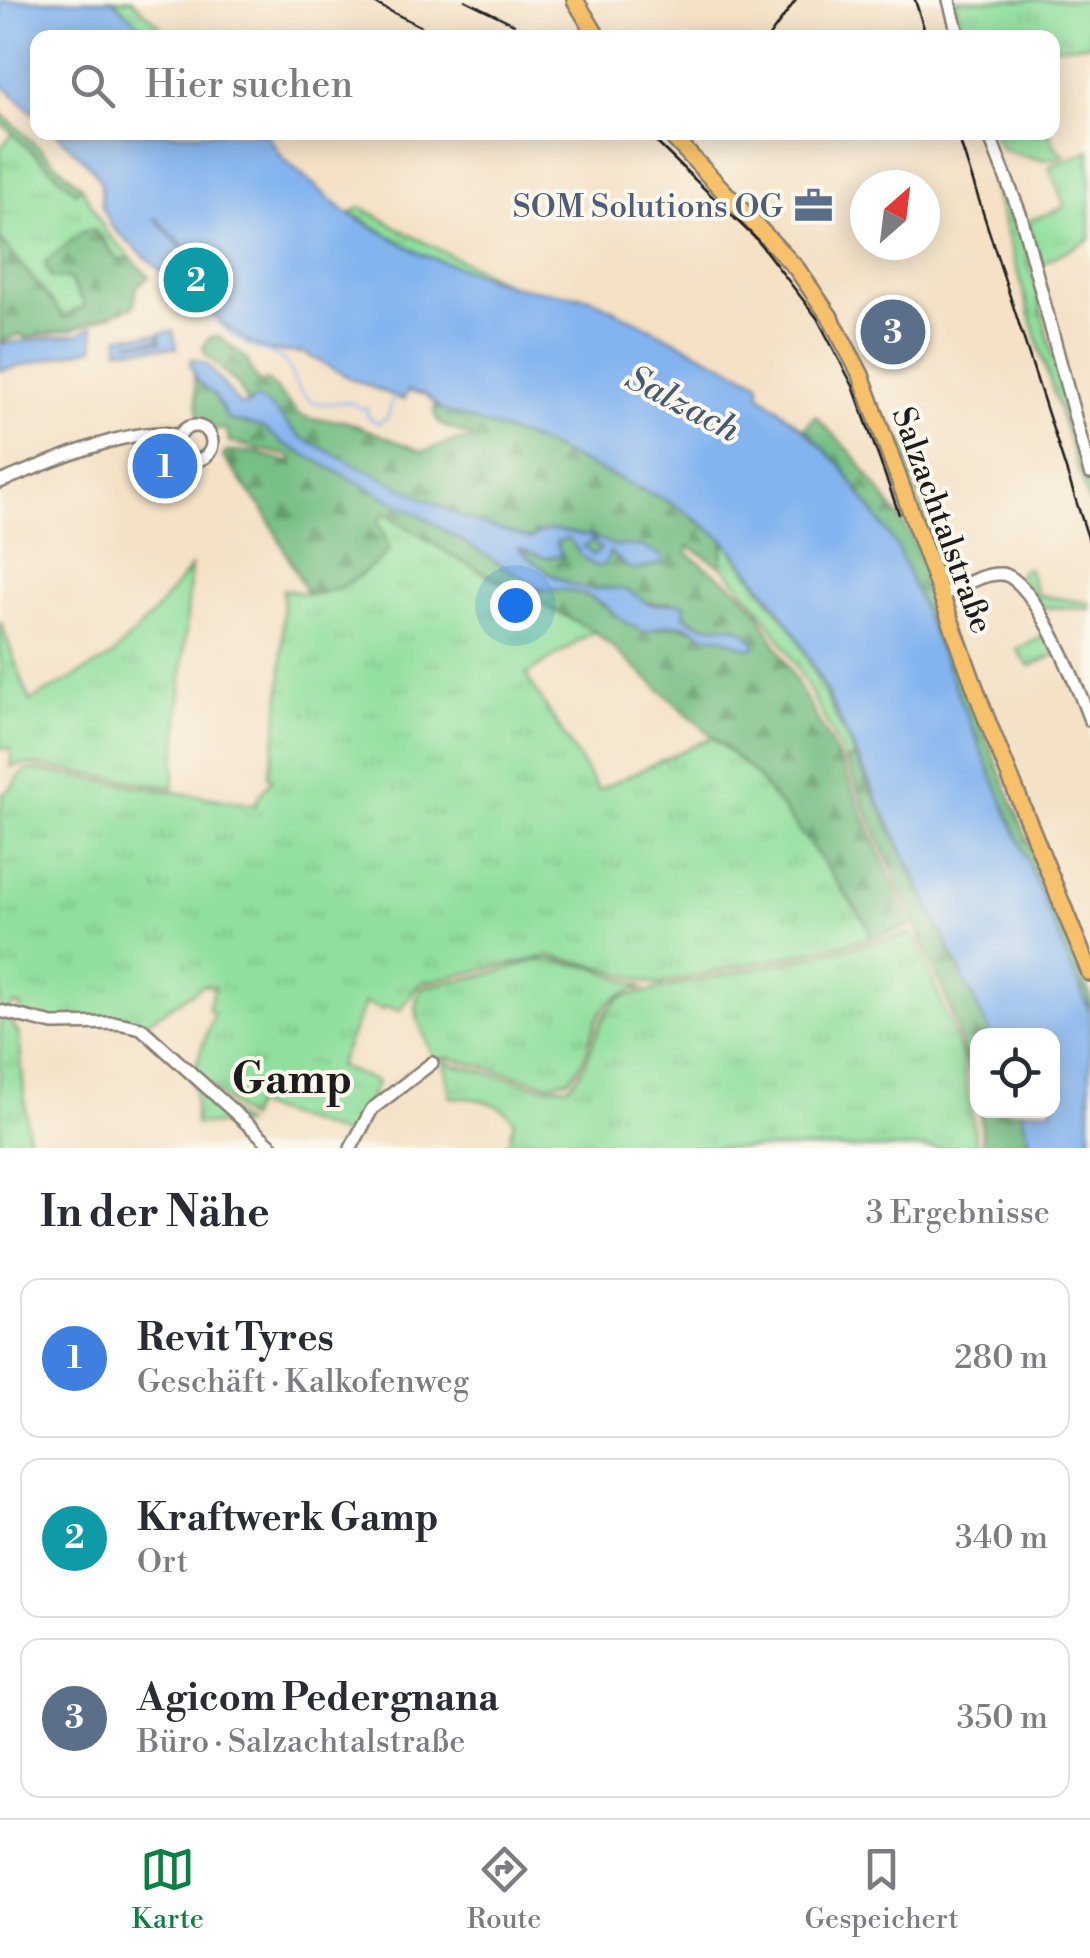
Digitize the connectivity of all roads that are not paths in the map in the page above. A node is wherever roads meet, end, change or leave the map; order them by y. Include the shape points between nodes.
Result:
1 (576, 0) edge
2 (950, 0) edge
3 (593, 30) edge
4 (957, 30) edge
5 (676, 140) edge
6 (991, 140) edge
7 (178, 436) dead end
8 (1086, 440) edge
9 (1090, 473) edge
10 (0, 482) edge
11 (941, 595) junction
12 (1090, 720) edge
13 (1090, 972) edge
14 (0, 1010) edge
15 (432, 1063) dead end
16 (274, 1148) edge
17 (352, 1148) edge

1 - 3 main road
2 - 4 street
5 - 11 main road, Salzachtalstraße via 772,239 830,317 861,375
6 - 8 street via 1026,232
7 - 10 street via 136,436
8 - 9 street
11 - 12 street via 992,575 1014,579 1048,624
11 - 13 main road, Salzachtalstraße
14 - 16 street via 53,1024 141,1028
15 - 17 street via 372,1109

